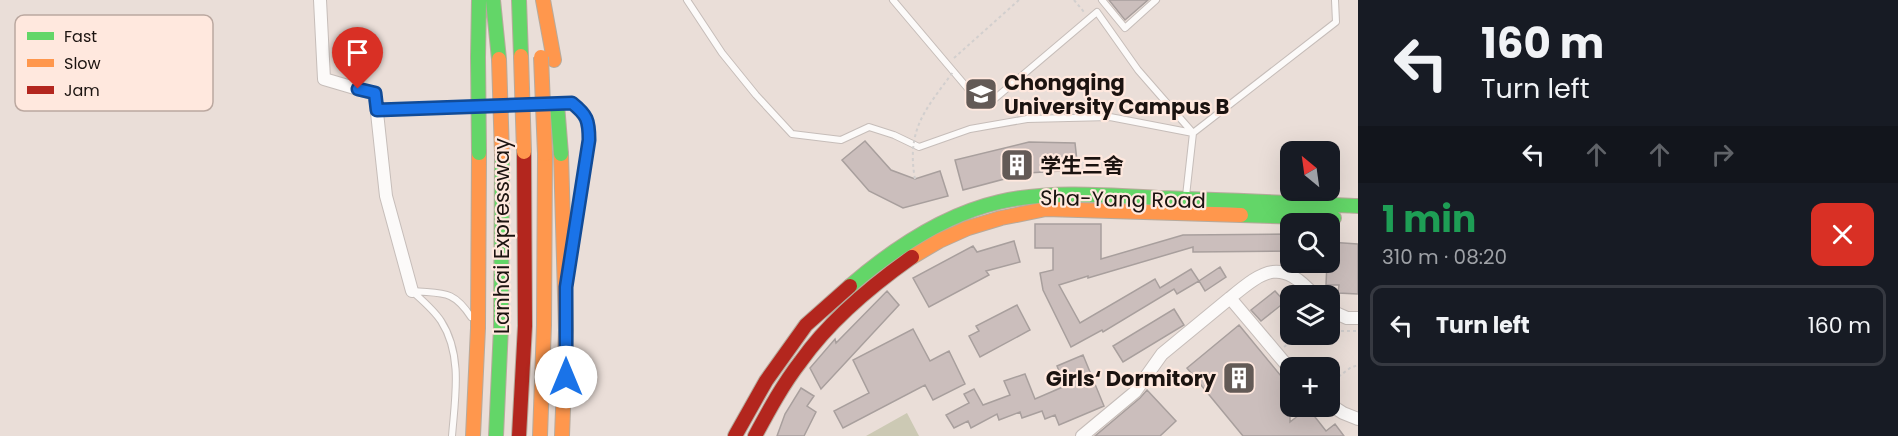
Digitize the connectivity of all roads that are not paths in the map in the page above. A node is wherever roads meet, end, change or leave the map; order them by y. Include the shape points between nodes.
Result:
1 (320, 0) edge
2 (479, 0) edge
3 (493, 0) edge
4 (519, 0) edge
5 (542, 0) edge
6 (687, 0) edge
7 (893, 0) edge
8 (1102, 0) edge
9 (1156, 0) edge
10 (1335, 0) edge
11 (548, 58) junction
12 (526, 104) dead end
13 (538, 104) dead end
14 (503, 105) dead end
15 (515, 105) dead end
16 (377, 110) junction
17 (1193, 133) junction
18 (1186, 199) junction
19 (1358, 206) edge
20 (1358, 219) edge
21 (573, 242) dead end
22 (571, 253) dead end
23 (1305, 285) edge
24 (566, 287) junction
25 (412, 291) junction
26 (1230, 298) junction
27 (1340, 315) edge
28 (1358, 318) edge
29 (477, 327) junction
30 (1280, 358) edge
31 (565, 399) junction
32 (1340, 411) edge
33 (1358, 419) edge
34 (452, 436) edge
35 (473, 436) edge
36 (496, 436) edge
37 (519, 436) edge
38 (540, 436) edge
39 (562, 436) edge
40 (574, 436) edge
41 (735, 436) edge
42 (755, 436) edge
43 (1082, 436) edge

1 - 16 street via 324,79 375,93
2 - 29 main road, bridge
3 - 36 main road, Lanhai Expressway, bridge via 502,154
4 - 37 main road, Lanhai Expressway, bridge via 525,326
5 - 11 main road
6 - 17 lane via 722,53 792,134 841,140 868,127 919,147 970,129 1027,119 1110,117
7 - 17 lane via 975,97 992,101 1097,12 1138,70
8 - 9 lane via 1125,28
10 - 17 lane via 1336,22
11 - 24 main road, bridge via 556,89
11 - 38 main road, bridge
12 - 15 lane
13 - 21 lane via 572,103 584,112 589,124
14 - 16 lane
16 - 25 street via 386,196
17 - 18 lane
18 - 19 main road, Sha-Yang Road
18 - 41 main road, Sha-Yang Road via 1043,195 999,202 951,218 896,251 806,325 766,381
20 - 42 main road, Sha-Yang Road via 1046,209 1004,216 957,233 879,283 819,338 782,387
22 - 24 lane
23 - 26 street via 1276,270 1254,278
24 - 31 main road
25 - 29 lane via 452,296 462,303
25 - 34 lane via 441,320 452,342 456,365
26 - 30 street
26 - 43 street via 1162,354 1135,392
27 - 28 street
29 - 35 main road
31 - 39 main road
31 - 40 main road
32 - 33 street

